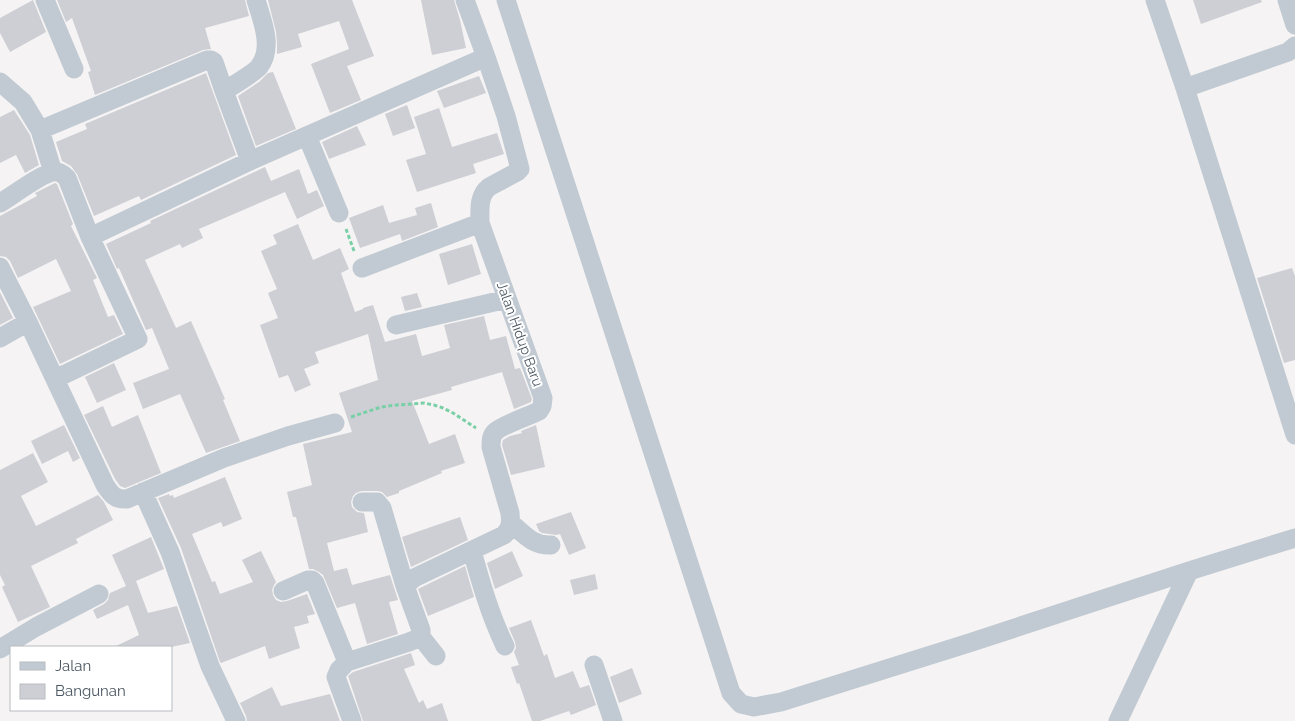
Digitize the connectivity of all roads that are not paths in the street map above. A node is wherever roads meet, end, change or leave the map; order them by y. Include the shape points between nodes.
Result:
1 (45, 0) edge
2 (256, 0) edge
3 (465, 0) edge
4 (506, 0) edge
5 (1155, 0) edge
6 (1287, 0) edge
7 (1295, 25) edge
8 (1295, 46) edge
9 (486, 57) junction
10 (74, 69) dead end
11 (0, 82) edge
12 (1185, 88) junction
13 (224, 91) junction
14 (40, 130) junction
15 (307, 136) junction
16 (250, 161) junction
17 (53, 172) junction
18 (0, 203) edge
19 (339, 213) road end
20 (480, 223) junction
21 (90, 237) junction
22 (0, 268) edge
23 (362, 268) road end
24 (507, 299) junction
25 (28, 322) junction
26 (396, 325) dead end
27 (0, 338) edge
28 (55, 379) junction
29 (334, 423) road end
30 (1295, 435) edge
31 (143, 492) junction
32 (362, 502) dead end
33 (511, 523) junction
34 (1295, 538) edge
35 (551, 545) dead end
36 (472, 551) junction
37 (1189, 571) junction
38 (405, 586) junction
39 (283, 591) dead end
40 (99, 594) dead end
41 (421, 637) junction
42 (505, 646) dead end
43 (0, 649) edge
44 (436, 656) dead end
45 (347, 662) junction
46 (594, 665) dead end
47 (236, 721) edge
48 (352, 721) edge
49 (614, 721) edge
50 (1118, 721) edge

1 - 10 street
2 - 13 street via 266,39 264,57 258,68
3 - 9 street, Jalan Hidup Baru
4 - 37 street via 732,693 741,704 754,707 781,702
5 - 12 street
6 - 7 street
8 - 12 street via 1288,52
9 - 15 street
9 - 20 street, Jalan Hidup Baru via 520,169 485,191
11 - 14 street via 23,102
12 - 30 street
13 - 14 street via 214,62 207,60
13 - 16 street
14 - 17 street
15 - 16 street
15 - 19 street
16 - 21 street
17 - 18 street
17 - 21 street via 62,173 67,178
20 - 23 street
20 - 24 street, Jalan Hidup Baru
21 - 28 street via 138,339
22 - 25 street
24 - 26 street
24 - 33 street, Jalan Hidup Baru via 543,398 539,411 501,428 490,439
25 - 27 street
25 - 28 street
28 - 31 street via 110,492 120,500
29 - 31 street via 224,458
31 - 47 street via 170,552 210,666
32 - 38 street via 377,502 382,508
33 - 35 street via 532,541
33 - 36 street via 504,535
34 - 37 street
36 - 38 street via 414,578
36 - 42 street
37 - 50 street
38 - 41 street
39 - 45 street via 308,580 315,583
40 - 43 street
41 - 44 street
41 - 45 street
45 - 48 street via 336,677
46 - 49 street

